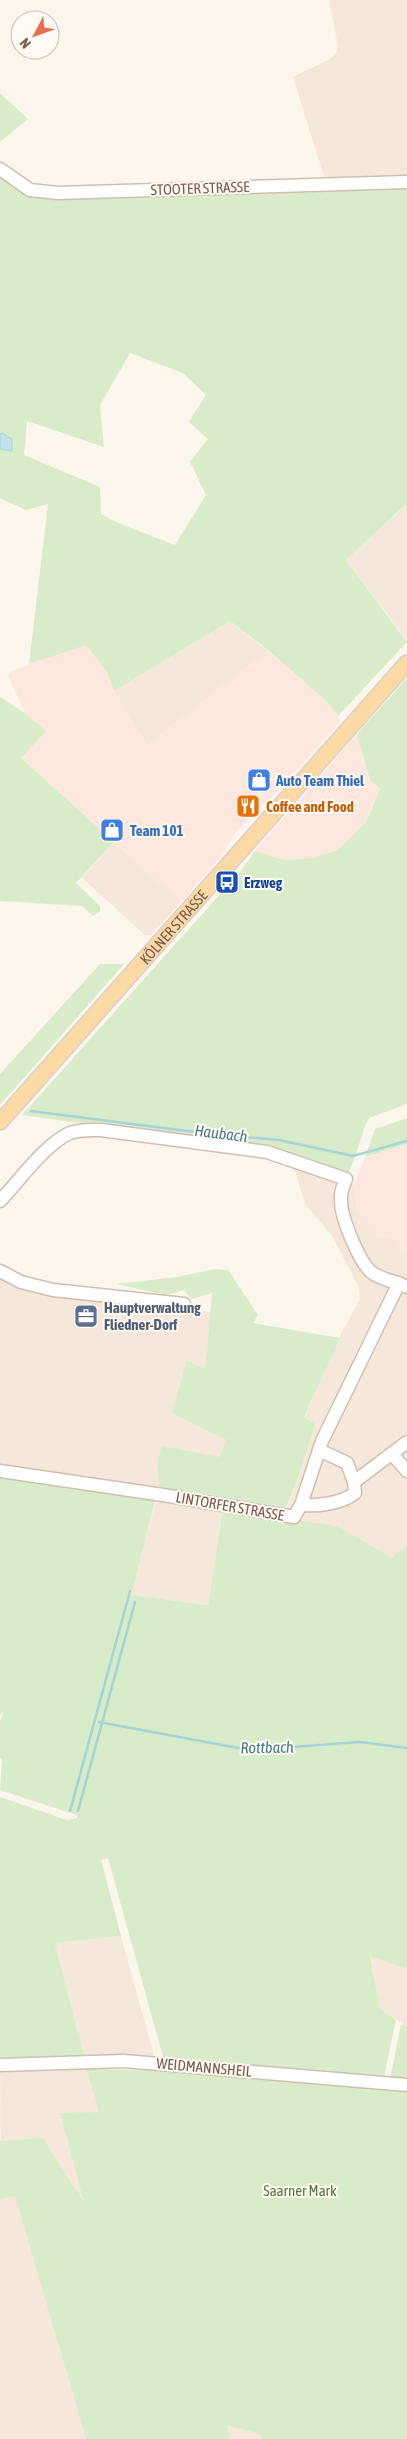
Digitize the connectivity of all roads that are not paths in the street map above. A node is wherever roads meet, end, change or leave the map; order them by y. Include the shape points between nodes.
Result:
1 (0, 169) edge
2 (407, 182) edge
3 (407, 663) edge
4 (0, 1122) edge
5 (0, 1201) edge
6 (0, 1271) edge
7 (403, 1285) edge
8 (184, 1304) dead end
9 (407, 1442) edge
10 (319, 1450) junction
11 (392, 1454) junction
12 (0, 1470) edge
13 (407, 1471) edge
14 (354, 1482) junction
15 (301, 1505) junction
16 (0, 2065) edge
17 (407, 2085) edge

1 - 2 street, STOOTER STRASSE via 30,190 58,193
3 - 4 main road, KÖLNER STRASSE
5 - 7 street via 62,1137 81,1130 267,1152 346,1179 340,1203 359,1255 374,1274
6 - 8 street via 20,1282 53,1290
7 - 10 street, LINTORFER STRASSE
9 - 11 street
10 - 14 street via 347,1463
10 - 15 street, LINTORFER STRASSE
11 - 13 street
11 - 14 street
12 - 15 street, LINTORFER STRASSE via 294,1517
14 - 15 street via 355,1493 350,1497 316,1506
16 - 17 street, WEIDMANNSHEIL via 124,2061

